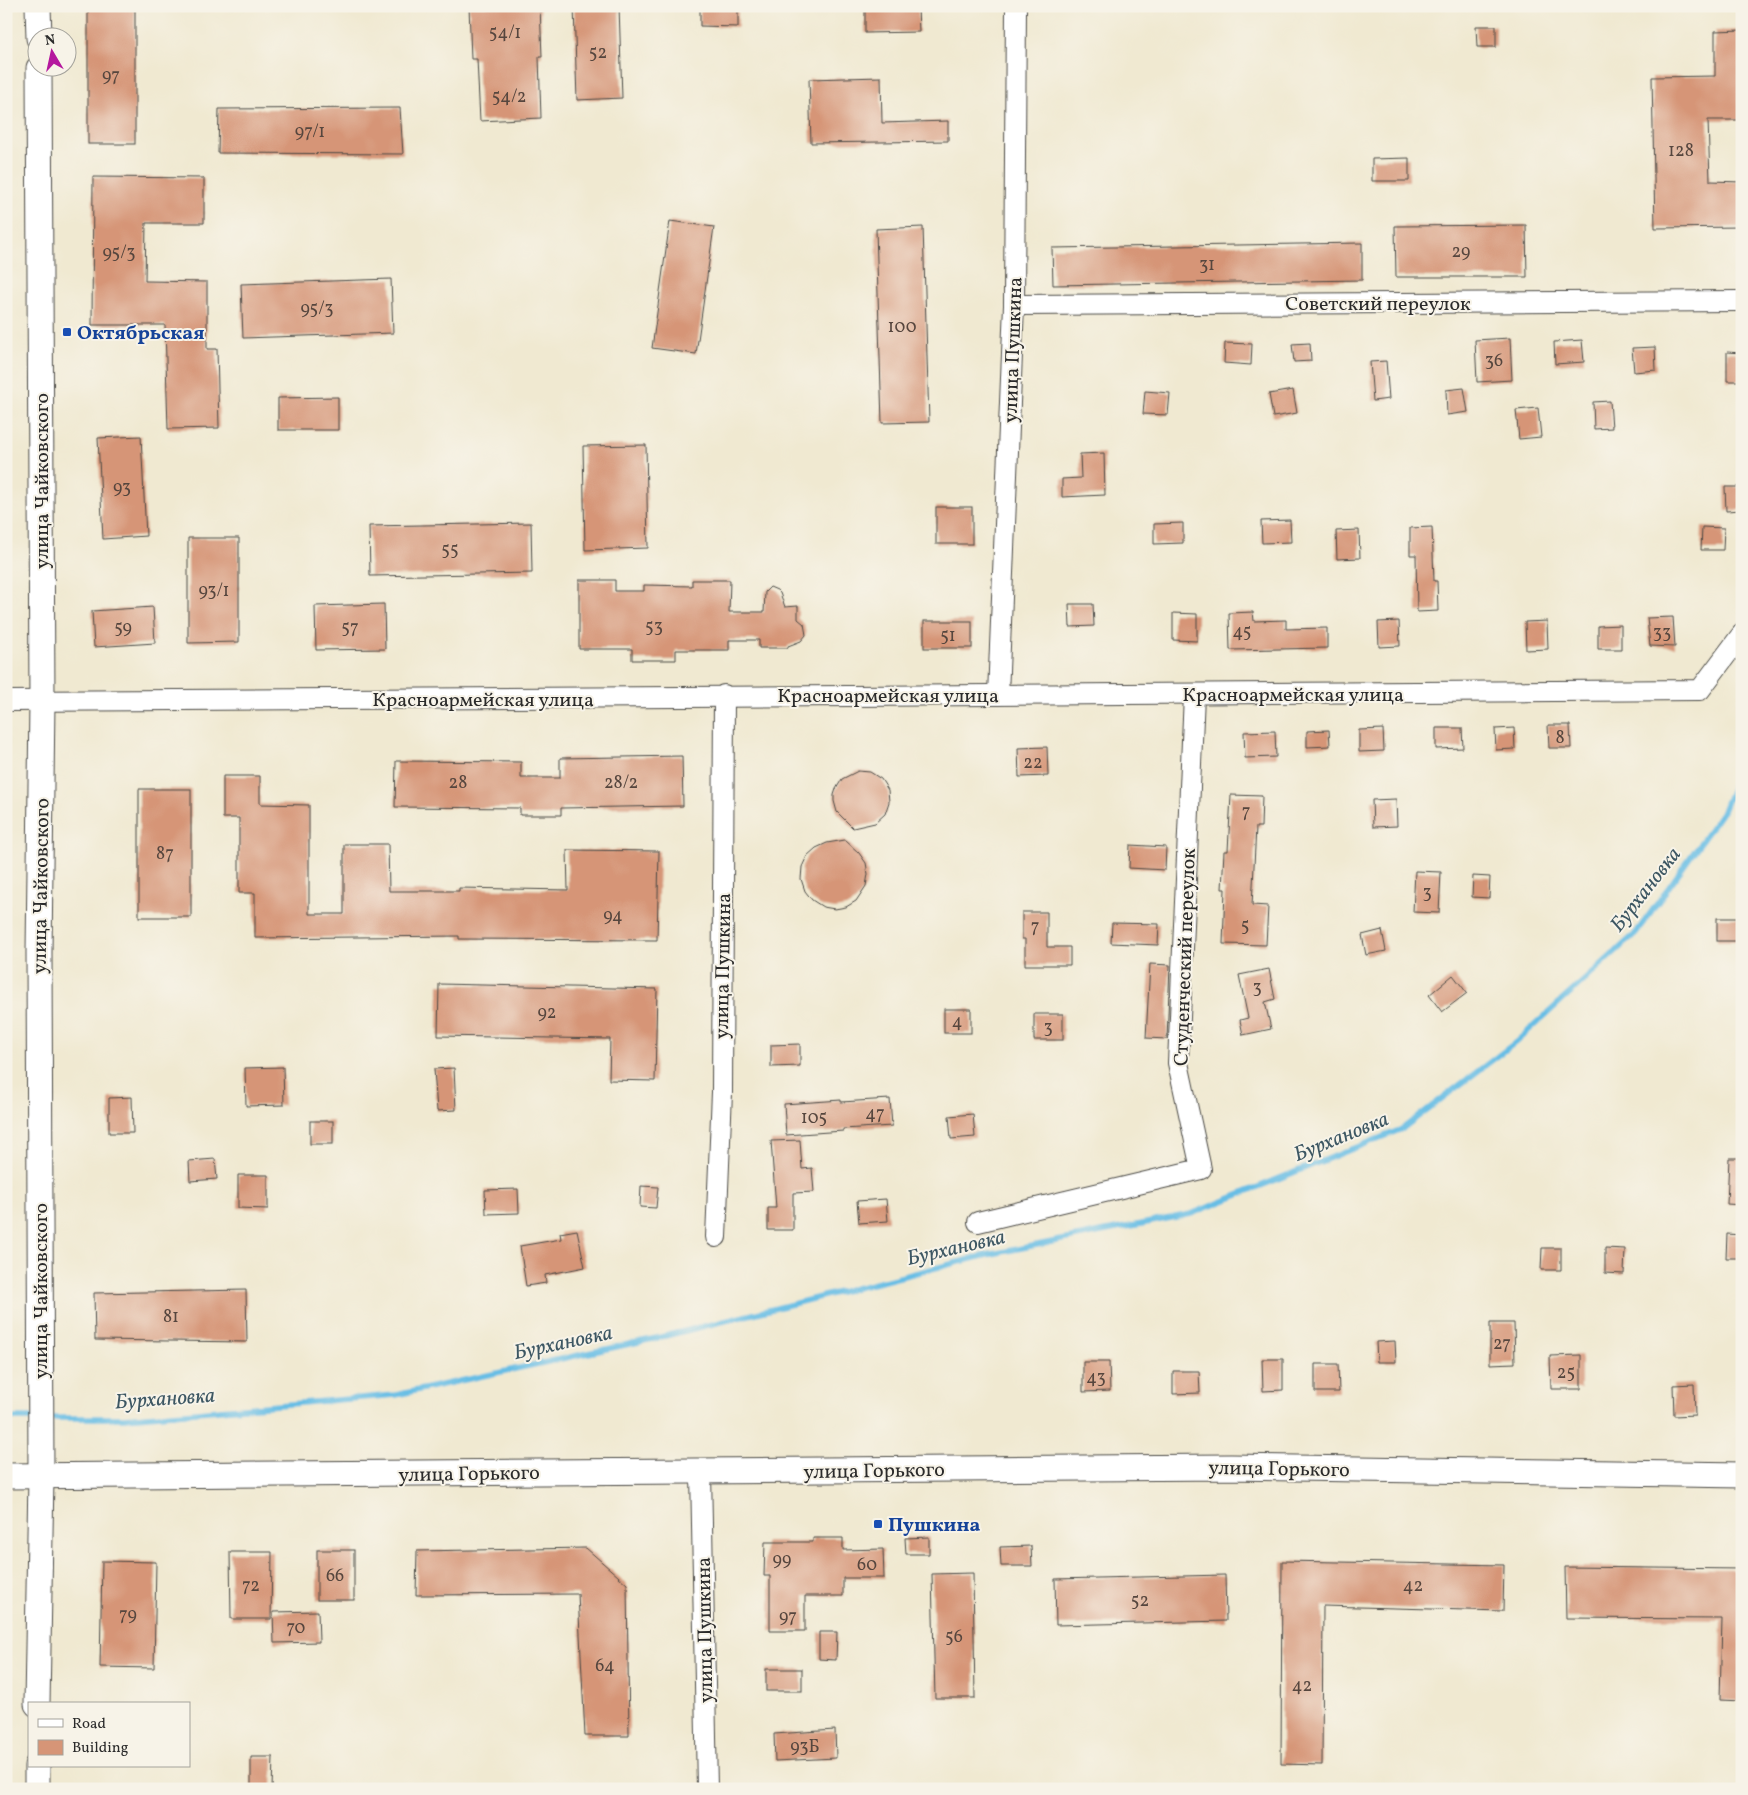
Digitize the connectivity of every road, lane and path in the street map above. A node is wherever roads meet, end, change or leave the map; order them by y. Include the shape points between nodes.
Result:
1 (38, 6) edge
2 (1016, 6) edge
3 (39, 28) edge
4 (39, 78) edge
5 (1742, 302) edge
6 (1014, 305) junction
7 (1742, 634) edge
8 (998, 694) junction
9 (724, 695) junction
10 (1194, 695) junction
11 (6, 701) edge
12 (42, 701) junction
13 (978, 1222) dead end
14 (716, 1237) dead end
15 (701, 1472) junction
16 (1742, 1475) edge
17 (6, 1476) edge
18 (41, 1477) junction
19 (38, 1702) edge
20 (37, 1768) edge
21 (37, 1789) edge
22 (707, 1789) edge

1 - 3 main road
2 - 6 street, улица Пушкина
4 - 12 main road, улица Чайковского
5 - 6 street, Советский переулок
6 - 8 street, улица Пушкина
7 - 10 street, Красноармейская улица via 1700,690
8 - 9 street, Красноармейская улица
8 - 10 street, Красноармейская улица
9 - 12 street, Красноармейская улица via 554,699
9 - 14 street, улица Пушкина via 722,1092
10 - 13 street, Студенческий переулок via 1178,1063 1201,1169
11 - 12 street, Красноармейская улица
12 - 18 main road, улица Чайковского via 39,957
15 - 16 main road, улица Горького via 1231,1467
15 - 18 main road, улица Горького
15 - 22 street, улица Пушкина
17 - 18 main road, улица Горького
18 - 19 main road, улица Чайковского
20 - 21 main road

